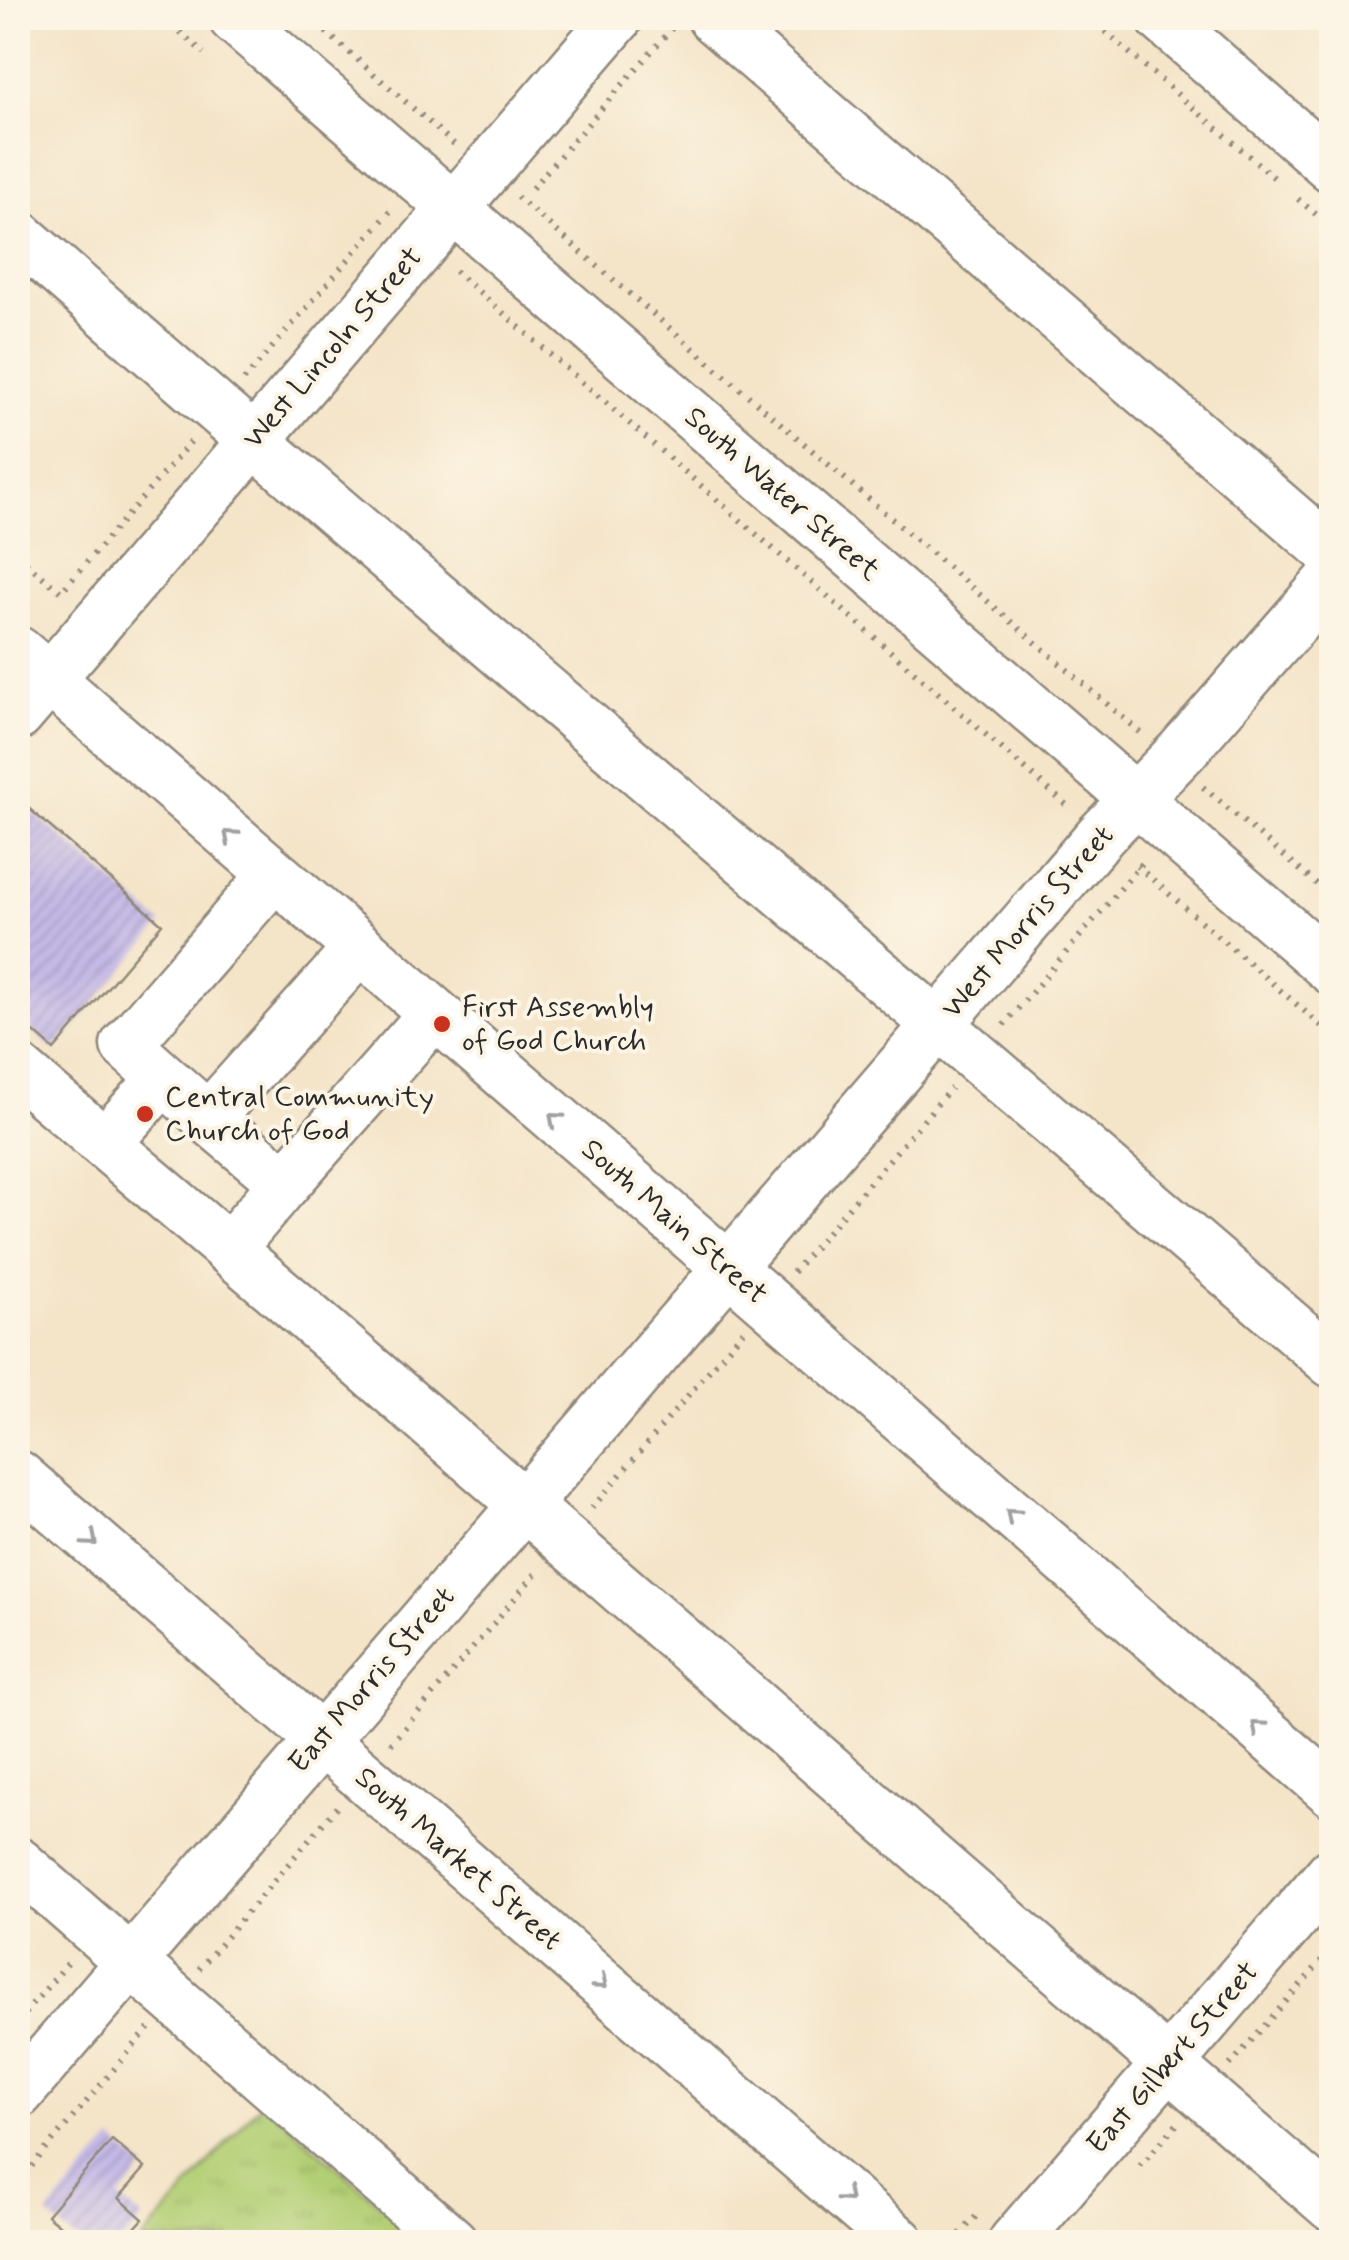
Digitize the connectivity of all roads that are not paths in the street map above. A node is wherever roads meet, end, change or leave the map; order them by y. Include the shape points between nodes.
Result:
1 (617, 18) edge
2 (713, 18) edge
3 (1162, 18) edge
4 (220, 36) edge
5 (1332, 167) edge
6 (421, 210) junction
7 (18, 235) edge
8 (235, 426) junction
9 (1332, 553) edge
10 (1332, 579) edge
11 (28, 682) edge
12 (1154, 815) junction
13 (274, 875) junction
14 (360, 949) junction
15 (1332, 969) edge
16 (434, 1014) junction
17 (940, 1023) junction
18 (18, 1070) edge
19 (163, 1079) junction
20 (208, 1118) junction
21 (105, 1143) junction
22 (285, 1183) junction
23 (229, 1249) junction
24 (728, 1269) junction
25 (1332, 1362) edge
26 (18, 1476) edge
27 (523, 1504) junction
28 (321, 1740) junction
29 (1332, 1791) edge
30 (18, 1864) edge
31 (1332, 1873) edge
32 (130, 1961) junction
33 (1166, 2065) junction
34 (18, 2093) edge
35 (1332, 2206) edge
36 (452, 2242) edge
37 (899, 2242) edge
38 (1014, 2242) edge

1 - 6 street, West Lincoln Street via 467,146
2 - 9 street
3 - 5 street
4 - 6 street, South Water Street
6 - 8 street, West Lincoln Street
6 - 12 street, South Water Street
7 - 8 street
8 - 11 street, West Lincoln Street
8 - 17 street
10 - 12 street, West Morris Street via 1199,775
13 -> 11 street, South Main Street
12 - 15 street, South Water Street
12 - 17 street, West Morris Street via 1101,836
13 - 14 street, South Main Street
13 - 19 street via 126,1045
14 - 16 street, South Main Street
14 - 20 street
16 - 22 street
24 -> 16 street, South Main Street
17 - 24 street, West Morris Street
17 - 25 street
18 - 21 street
19 - 20 street
19 - 21 street
20 - 22 street
21 - 23 street
22 - 23 street
23 - 27 street
24 - 27 street, East Morris Street
29 -> 24 street, South Main Street
26 -> 28 street, South Market Street
27 - 28 street, East Morris Street
27 - 33 street
28 - 32 street, East Morris Street
28 -> 37 street, South Market Street
30 - 32 street
31 - 33 street, East Gilbert Street
32 - 34 street, East Morris Street
32 - 36 street
33 - 35 street
33 - 38 street, East Gilbert Street

